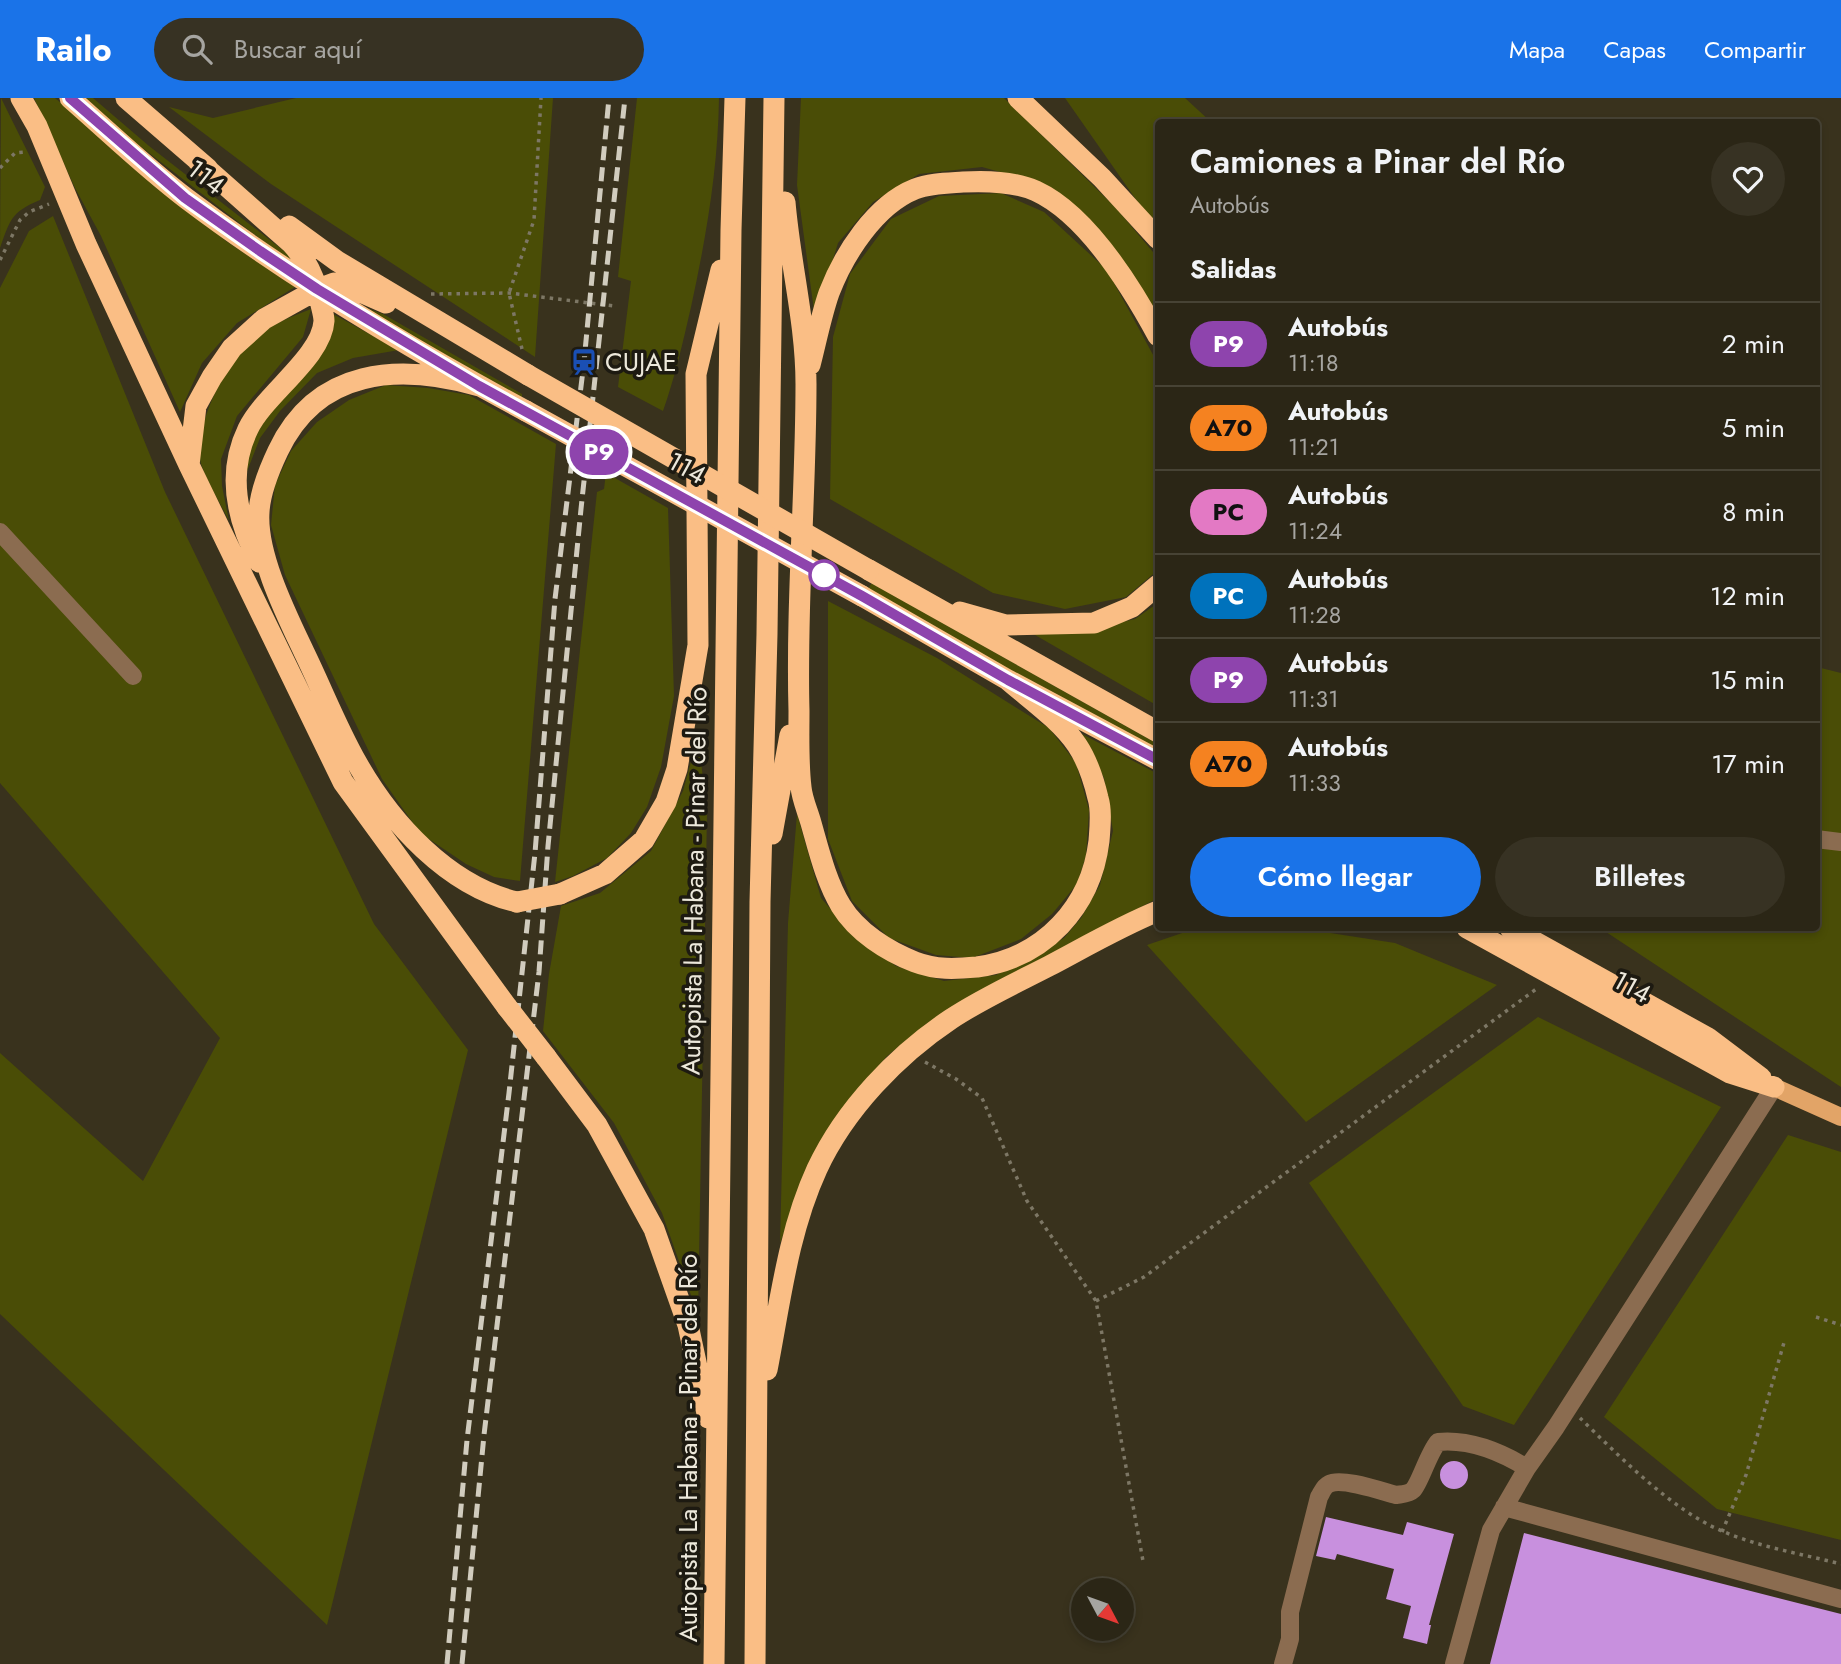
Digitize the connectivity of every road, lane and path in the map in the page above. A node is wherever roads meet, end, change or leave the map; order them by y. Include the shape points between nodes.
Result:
1 (21, 98) edge
2 (70, 98) edge
3 (126, 98) edge
4 (541, 98) edge
5 (735, 98) edge
6 (775, 98) edge
7 (1018, 98) edge
8 (33, 147) dead end
9 (197, 160) junction
10 (0, 168) edge
11 (731, 230) junction
12 (1155, 236) edge
13 (317, 289) junction
14 (509, 293) junction
15 (395, 295) junction
16 (614, 306) dead end
17 (1155, 330) edge
18 (460, 334) junction
19 (527, 374) junction
20 (806, 381) junction
21 (479, 386) junction
22 (189, 465) junction
23 (0, 532) edge
24 (1155, 588) edge
25 (928, 603) junction
26 (291, 623) junction
27 (698, 645) junction
28 (133, 676) dead end
29 (1008, 680) junction
30 (798, 689) junction
31 (724, 715) junction
32 (1155, 730) edge
33 (1155, 758) edge
34 (1820, 839) edge
35 (1841, 842) edge
36 (760, 902) junction
37 (1155, 912) edge
38 (1472, 931) edge
39 (1515, 931) edge
40 (1543, 931) edge
41 (1554, 976) junction
42 (1708, 1038) junction
43 (908, 1052) junction
44 (1774, 1087) junction
45 (1841, 1117) edge
46 (1096, 1301) junction
47 (1816, 1317) dead end
48 (1841, 1325) edge
49 (1785, 1339) dead end
50 (1568, 1407) junction
51 (757, 1422) junction
52 (717, 1458) junction
53 (1527, 1468) junction
54 (1504, 1507) junction
55 (1722, 1532) junction
56 (1143, 1561) dead end
57 (1841, 1564) edge
58 (1841, 1598) edge
59 (714, 1664) edge
60 (755, 1664) edge
61 (1283, 1664) edge
62 (1454, 1664) edge

1 - 22 highway
2 - 13 highway, 114 via 185,198
3 - 9 highway, 114
4 - 14 path via 534,220
5 - 11 highway, Autopista La Habana - Pinar del Río
6 - 20 highway
6 - 36 highway
7 - 12 highway
8 - 10 path via 15,153
9 - 13 highway via 292,243 305,258
9 - 15 highway, 114 via 337,261
11 - 27 highway via 696,374
11 - 31 highway, Autopista La Habana - Pinar del Río
13 - 18 highway via 334,283 347,286
13 - 21 highway, 114
13 - 22 highway via 264,319 232,348 196,406
13 - 26 highway via 324,322 316,346 261,407 236,461 235,488 249,544
14 - 15 path
14 - 16 path
14 - 19 path
15 - 18 highway, 114
17 - 20 highway via 1106,253 1075,220 1036,191 988,181 944,183 897,198 861,235 829,293
18 - 19 highway, 114
19 - 25 highway, 114, bridge
20 - 30 highway
21 - 26 highway via 447,377 368,376 317,400 288,431 269,470 259,512 265,559
21 - 29 highway, 114, bridge
22 - 52 highway, bridge via 343,782 597,1125 654,1229 688,1325
23 - 28 street
24 - 25 highway via 1132,607 1094,623 1006,625
25 - 32 highway, 114
26 - 27 highway, bridge via 357,763 387,808 423,848 467,882 517,902 560,894 605,874 644,839 666,802 681,747
27 - 31 highway
29 - 30 highway via 1078,746 1100,802 1094,872 1070,914 1043,941 1011,958 952,969 935,968 895,952 856,926 841,907 823,865 801,788
29 - 33 highway, 114
30 - 36 highway
31 - 52 highway, Autopista La Habana - Pinar del Río
34 - 35 street
36 - 51 highway
37 - 43 highway via 965,1011
38 - 41 highway, 114
39 - 42 highway, 114
40 - 42 highway
41 - 44 highway, 114 via 1730,1073
41 - 46 path via 1144,1277
42 - 44 highway, 114
43 - 46 path via 982,1098 1027,1201
43 - 51 highway via 856,1108 818,1167 802,1206
44 - 45 main road, 114
44 - 50 street
46 - 56 path
47 - 48 path
49 - 55 path via 1746,1475
50 - 53 street
50 - 55 path via 1627,1464
51 - 60 highway
52 - 59 highway, Autopista La Habana - Pinar del Río
53 - 54 street
53 - 61 street via 1493,1451 1438,1442 1413,1490 1405,1494 1343,1482 1325,1486 1290,1612 1290,1639
54 - 58 street
54 - 62 street via 1491,1530
55 - 57 path

